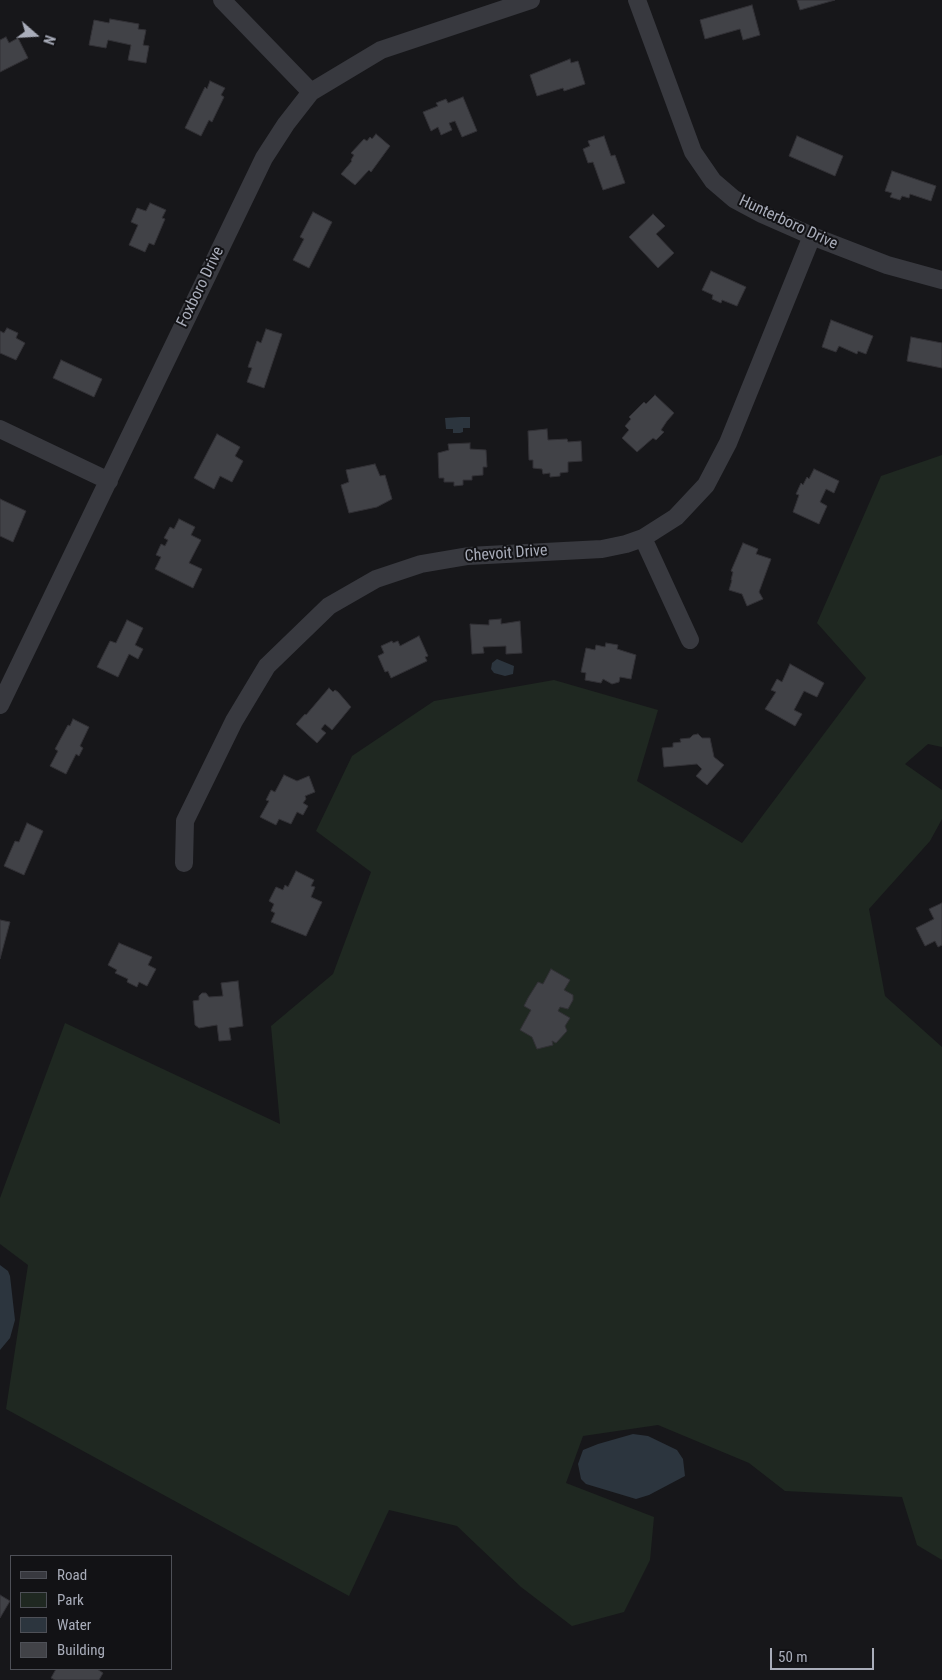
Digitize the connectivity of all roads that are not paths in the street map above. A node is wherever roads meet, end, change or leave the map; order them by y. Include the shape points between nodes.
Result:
1 (222, 0) edge
2 (531, 0) edge
3 (637, 0) edge
4 (311, 92) junction
5 (812, 236) junction
6 (942, 280) edge
7 (0, 429) edge
8 (109, 481) junction
9 (644, 538) junction
10 (690, 640) dead end
11 (0, 705) edge
12 (184, 863) dead end

1 - 4 street
2 - 4 street, Foxboro Drive via 381,50
3 - 5 street, Hunterboro Drive via 693,152 713,181 762,214
4 - 8 street, Foxboro Drive via 264,158
5 - 6 street, Hunterboro Drive via 887,265
5 - 9 street, Chevoit Drive via 728,443 706,485 676,517
7 - 8 street
8 - 11 street, Foxboro Drive
9 - 10 street
9 - 12 street, Chevoit Drive via 602,549 468,556 421,564 376,579 329,606 267,666 234,720 185,821

